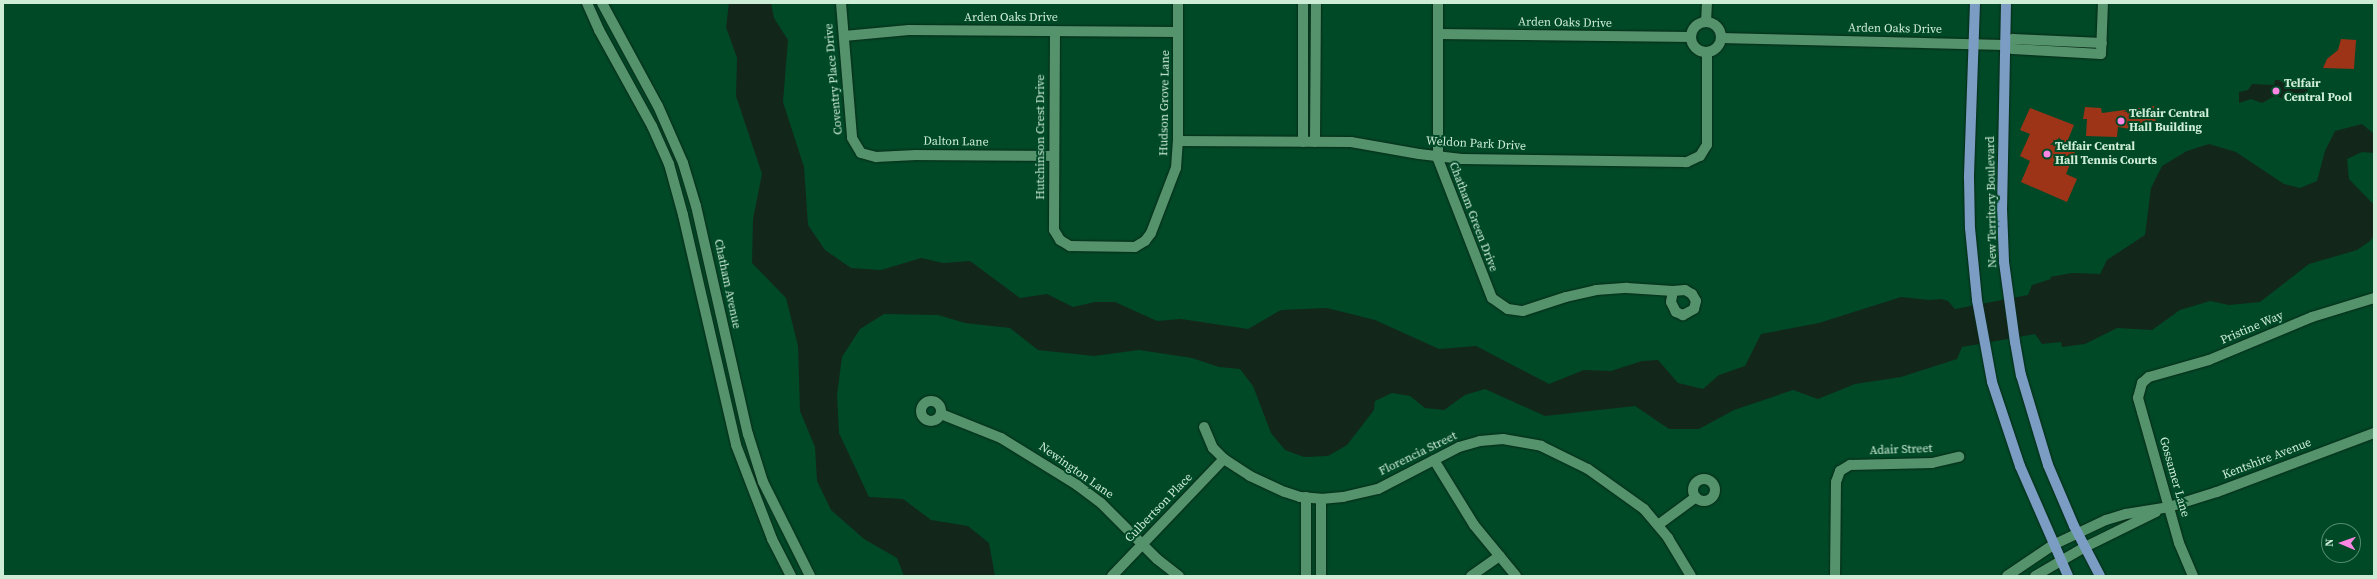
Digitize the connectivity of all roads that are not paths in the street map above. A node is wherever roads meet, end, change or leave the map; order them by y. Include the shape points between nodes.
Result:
1 (587, 3) edge
2 (602, 3) edge
3 (841, 3) edge
4 (1178, 3) edge
5 (1304, 3) edge
6 (1316, 3) edge
7 (1438, 3) edge
8 (1707, 3) edge
9 (1975, 3) edge
10 (2006, 3) edge
11 (2103, 3) edge
12 (1706, 22) junction
13 (1055, 31) junction
14 (1178, 32) junction
15 (1438, 34) junction
16 (844, 36) junction
17 (1691, 37) junction
18 (1721, 38) junction
19 (2061, 41) junction
20 (2102, 43) junction
21 (1973, 44) junction
22 (2004, 45) junction
23 (1707, 52) junction
24 (2060, 52) junction
25 (1178, 141) junction
26 (1303, 142) junction
27 (1315, 142) junction
28 (859, 151) joint
29 (1054, 156) junction
30 (1437, 156) junction
31 (1060, 240) joint
32 (1674, 291) dead end
33 (2374, 298) edge
34 (2142, 383) joint
35 (941, 414) dead end
36 (1204, 427) dead end
37 (2374, 433) edge
38 (1959, 457) dead end
39 (1224, 459) junction
40 (1434, 460) junction
41 (1306, 497) junction
42 (1696, 497) dead end
43 (1321, 499) junction
44 (2169, 507) junction
45 (1658, 525) junction
46 (2078, 534) junction
47 (1142, 545) junction
48 (2053, 545) junction
49 (2085, 547) junction
50 (1500, 556) junction
51 (2060, 560) junction
52 (791, 576) edge
53 (810, 576) edge
54 (1112, 576) edge
55 (1179, 576) edge
56 (1306, 576) edge
57 (1321, 576) edge
58 (1471, 576) edge
59 (1516, 576) edge
60 (1691, 576) edge
61 (1835, 576) edge
62 (2007, 576) edge
63 (2035, 576) edge
64 (2068, 576) edge
65 (2100, 576) edge
66 (2193, 576) edge

1 - 52 street via 598,30 652,126 668,164 683,214 736,445 772,540
2 - 53 street, Chatham Avenue via 617,36 658,106 683,163 696,206 748,434 763,482
3 - 16 street, Coventry Place Drive
4 - 14 street, Hudson Grove Lane
5 - 26 street
6 - 27 street
7 - 15 street, Chatham Green Drive
8 - 12 street
9 - 21 main road, New Territory Boulevard
10 - 22 main road, New Territory Boulevard
11 - 20 street
12 - 17 street via 1696,26
12 - 18 street via 1717,26
13 - 14 street, Arden Oaks Drive
13 - 16 street, Arden Oaks Drive via 909,30
13 - 29 street, Hutchinson Crest Drive
14 - 25 street, Hudson Grove Lane
15 - 17 street, Arden Oaks Drive
15 - 30 street, Chatham Green Drive
16 - 28 street, Coventry Place Drive via 852,138
17 - 23 street via 1694,46
18 - 21 street, Arden Oaks Drive
18 - 23 street via 1716,48
19 - 20 street
19 - 22 street via 2013,39
19 - 24 street
20 - 24 street via 2101,54
21 - 22 street, Arden Oaks Drive
21 - 48 main road, New Territory Boulevard via 1969,214 1977,300 1992,382 2020,466
22 - 24 street via 2013,50
22 - 46 main road, New Territory Boulevard via 2002,209 2008,294 2015,342 2040,444
23 - 30 street, Weldon Park Drive via 1707,145 1700,156 1684,162
25 - 26 street, Weldon Park Drive
25 - 31 street, Hudson Grove Lane via 1176,168 1171,186 1151,233 1143,243 1130,248 1078,247
26 - 27 street, Weldon Park Drive
27 - 30 street, Weldon Park Drive via 1361,143
28 - 29 street, Dalton Lane via 867,156 876,157
29 - 31 street, Hutchinson Crest Drive via 1053,222
30 - 32 street, Chatham Green Drive via 1488,292 1497,304 1523,311 1566,296 1596,290 1627,288
33 - 34 street, Pristine Way via 2312,317 2209,360 2149,377
34 - 44 street, Gossamer Lane via 2138,398
35 - 47 street, Newington Lane via 1001,438 1077,485 1101,503
36 - 39 street, Florencia Street via 1213,448
37 - 44 street, Kentshire Avenue via 2217,492
38 - 61 street, Adair Street via 1932,463 1850,465 1840,471 1836,482
39 - 41 street, Florencia Street via 1266,485
39 - 47 street, Culbertson Place
40 - 43 street, Florencia Street via 1378,489
40 - 45 street, Florencia Street via 1459,447 1480,441 1503,439 1541,446 1613,484 1644,509
40 - 50 street via 1474,525
41 - 43 street, Florencia Street
41 - 56 street
42 - 45 street
43 - 57 street
44 - 46 street, Kentshire Avenue via 2126,514
44 - 49 street, Kentshire Avenue
44 - 66 street, Gossamer Lane via 2179,542
45 - 60 street, Florencia Street
46 - 48 street, Kentshire Avenue
46 - 49 main road, New Territory Boulevard
47 - 54 street, Culbertson Place
47 - 55 street, Newington Lane
48 - 51 main road, New Territory Boulevard
48 - 62 street, Kentshire Avenue
49 - 51 street, Kentshire Avenue
49 - 65 main road, New Territory Boulevard
50 - 58 street
50 - 59 street
51 - 63 street, Kentshire Avenue
51 - 64 main road, New Territory Boulevard

